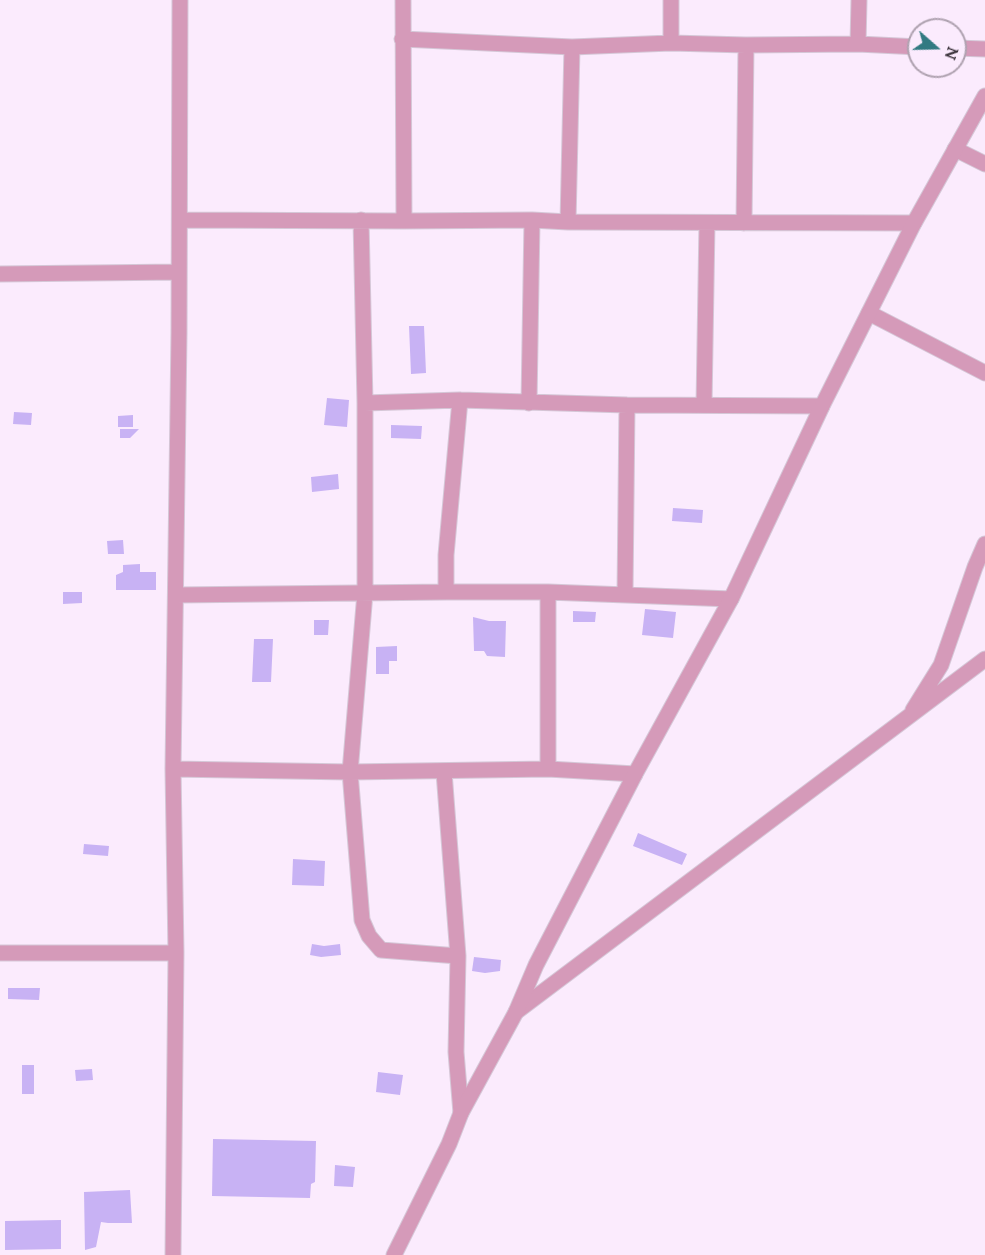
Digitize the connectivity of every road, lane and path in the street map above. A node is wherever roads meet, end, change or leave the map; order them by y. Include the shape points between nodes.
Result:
1 (180, 0) edge
2 (403, 0) edge
3 (671, 0) edge
4 (859, 0) edge
5 (402, 39) junction
6 (671, 43) junction
7 (858, 44) junction
8 (746, 45) junction
9 (907, 46) edge
10 (572, 47) junction
11 (967, 48) edge
12 (985, 49) edge
13 (985, 96) edge
14 (956, 149) junction
15 (985, 164) edge
16 (180, 220) junction
17 (361, 220) junction
18 (532, 220) junction
19 (404, 221) junction
20 (568, 222) junction
21 (707, 223) junction
22 (744, 223) junction
23 (914, 223) junction
24 (179, 272) junction
25 (0, 274) edge
26 (869, 313) junction
27 (985, 373) edge
28 (460, 400) junction
29 (365, 403) junction
30 (529, 403) junction
31 (627, 405) junction
32 (704, 405) junction
33 (822, 406) junction
34 (985, 544) edge
35 (446, 592) junction
36 (548, 592) junction
37 (365, 593) junction
38 (625, 594) junction
39 (176, 595) junction
40 (731, 599) junction
41 (985, 659) edge
42 (908, 718) junction
43 (173, 769) junction
44 (548, 769) junction
45 (350, 772) junction
46 (444, 772) junction
47 (635, 774) junction
48 (0, 953) edge
49 (176, 953) junction
50 (458, 956) junction
51 (516, 1012) junction
52 (461, 1113) junction
53 (173, 1255) edge
54 (394, 1255) edge

1 - 16 street
2 - 5 street
3 - 6 street
4 - 7 street
5 - 10 street
5 - 19 street
6 - 8 street
6 - 10 street
7 - 8 street
7 - 9 street
8 - 22 street
10 - 20 street
11 - 12 street
13 - 14 street
14 - 15 street
14 - 23 street
16 - 17 street
16 - 24 street
17 - 19 street
17 - 29 street
18 - 19 street
18 - 20 street
18 - 30 street
20 - 21 street
21 - 22 street
21 - 32 street
22 - 23 street
23 - 26 street
24 - 25 street
24 - 39 street
26 - 27 street
26 - 33 street
28 - 29 street
28 - 30 street
28 - 35 street
29 - 37 street
30 - 31 street
31 - 32 street
31 - 38 street
32 - 33 street
33 - 40 street
34 - 42 street via 941,664
35 - 36 street
35 - 37 street
36 - 38 street
36 - 44 street
37 - 39 street
37 - 45 street
38 - 40 street
39 - 43 street
40 - 47 street
41 - 42 street
42 - 51 street
43 - 45 street
43 - 49 street
44 - 46 street
44 - 47 street
45 - 46 street
45 - 50 street via 362,920 369,936 381,950
46 - 50 street
47 - 51 street via 536,965
48 - 49 street
49 - 53 street
50 - 52 street via 456,1052
51 - 52 street
52 - 54 street

